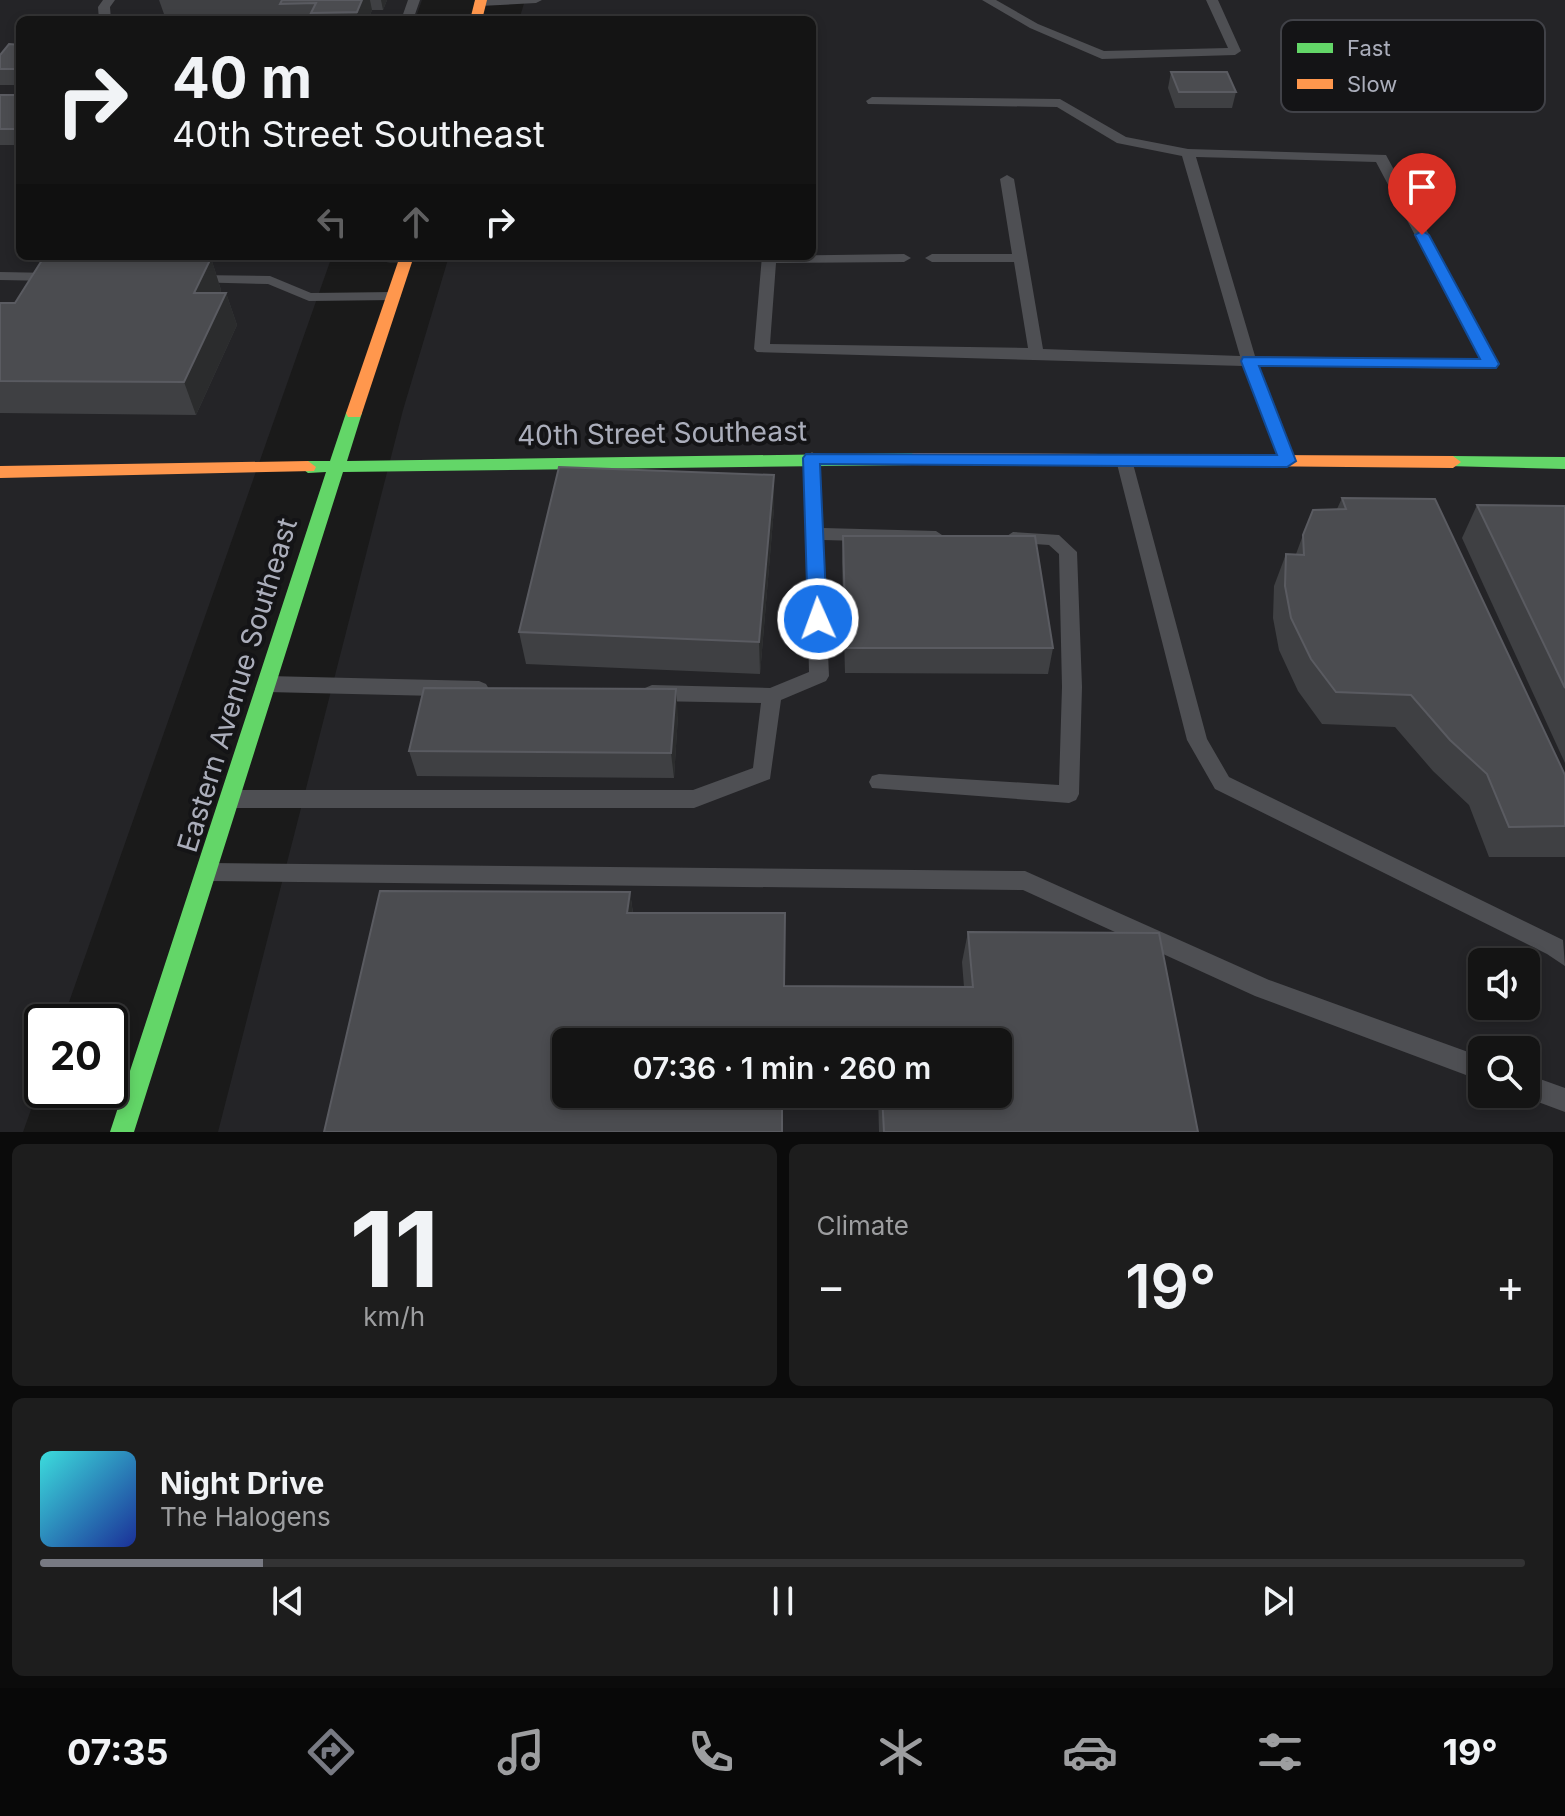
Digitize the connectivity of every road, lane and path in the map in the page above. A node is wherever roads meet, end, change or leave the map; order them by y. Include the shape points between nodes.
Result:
1 (536, 0) edge
2 (988, 0) edge
3 (1212, 0) edge
4 (479, 8) edge
5 (872, 101) dead end
6 (1188, 153) junction
7 (1007, 179) dead end
8 (816, 257) edge
9 (904, 258) dead end
10 (932, 258) dead end
11 (1020, 258) junction
12 (406, 260) edge
13 (768, 260) edge
14 (0, 276) edge
15 (63, 277) edge
16 (174, 279) edge
17 (394, 296) junction
18 (1036, 353) junction
19 (1249, 361) junction
20 (812, 458) junction
21 (1124, 460) junction
22 (1287, 461) junction
23 (1565, 463) edge
24 (335, 468) junction
25 (0, 472) edge
26 (815, 534) junction
27 (958, 537) edge
28 (989, 538) edge
29 (267, 684) junction
30 (493, 689) edge
31 (632, 692) edge
32 (772, 696) junction
33 (879, 782) dead end
34 (229, 799) junction
35 (208, 872) junction
36 (1565, 956) edge
37 (1468, 1064) edge
38 (1540, 1091) edge
39 (1565, 1100) edge
40 (122, 1132) edge

1 - 4 lane
2 - 3 lane via 1102,55 1235,51
5 - 6 lane via 1060,103 1122,140
6 - 19 lane
6 - 19 lane via 1381,158 1491,364
7 - 11 lane
8 - 9 lane
10 - 11 lane
11 - 18 lane
12 - 17 street, Eastern Avenue Southeast
13 - 18 lane via 762,349
14 - 15 lane
16 - 17 lane via 270,280 309,297
17 - 24 street, Eastern Avenue Southeast
18 - 19 lane
19 - 22 lane
20 - 21 street, 40th Street Southeast
20 - 24 street, 40th Street Southeast
20 - 26 lane
21 - 22 street, 40th Street Southeast
21 - 36 lane via 1197,740 1222,783
22 - 23 street, 40th Street Southeast
24 - 25 street, 40th Street Southeast
24 - 29 street, Eastern Avenue Southeast
26 - 27 lane
26 - 32 lane via 819,676
28 - 33 lane via 1053,539 1068,552 1069,794
29 - 30 lane
29 - 34 street, Eastern Avenue Southeast
31 - 32 lane
32 - 34 lane via 763,773 694,799
34 - 35 street, Eastern Avenue Southeast
35 - 37 lane via 1025,881 1263,988
35 - 40 street, Eastern Avenue Southeast
38 - 39 lane

